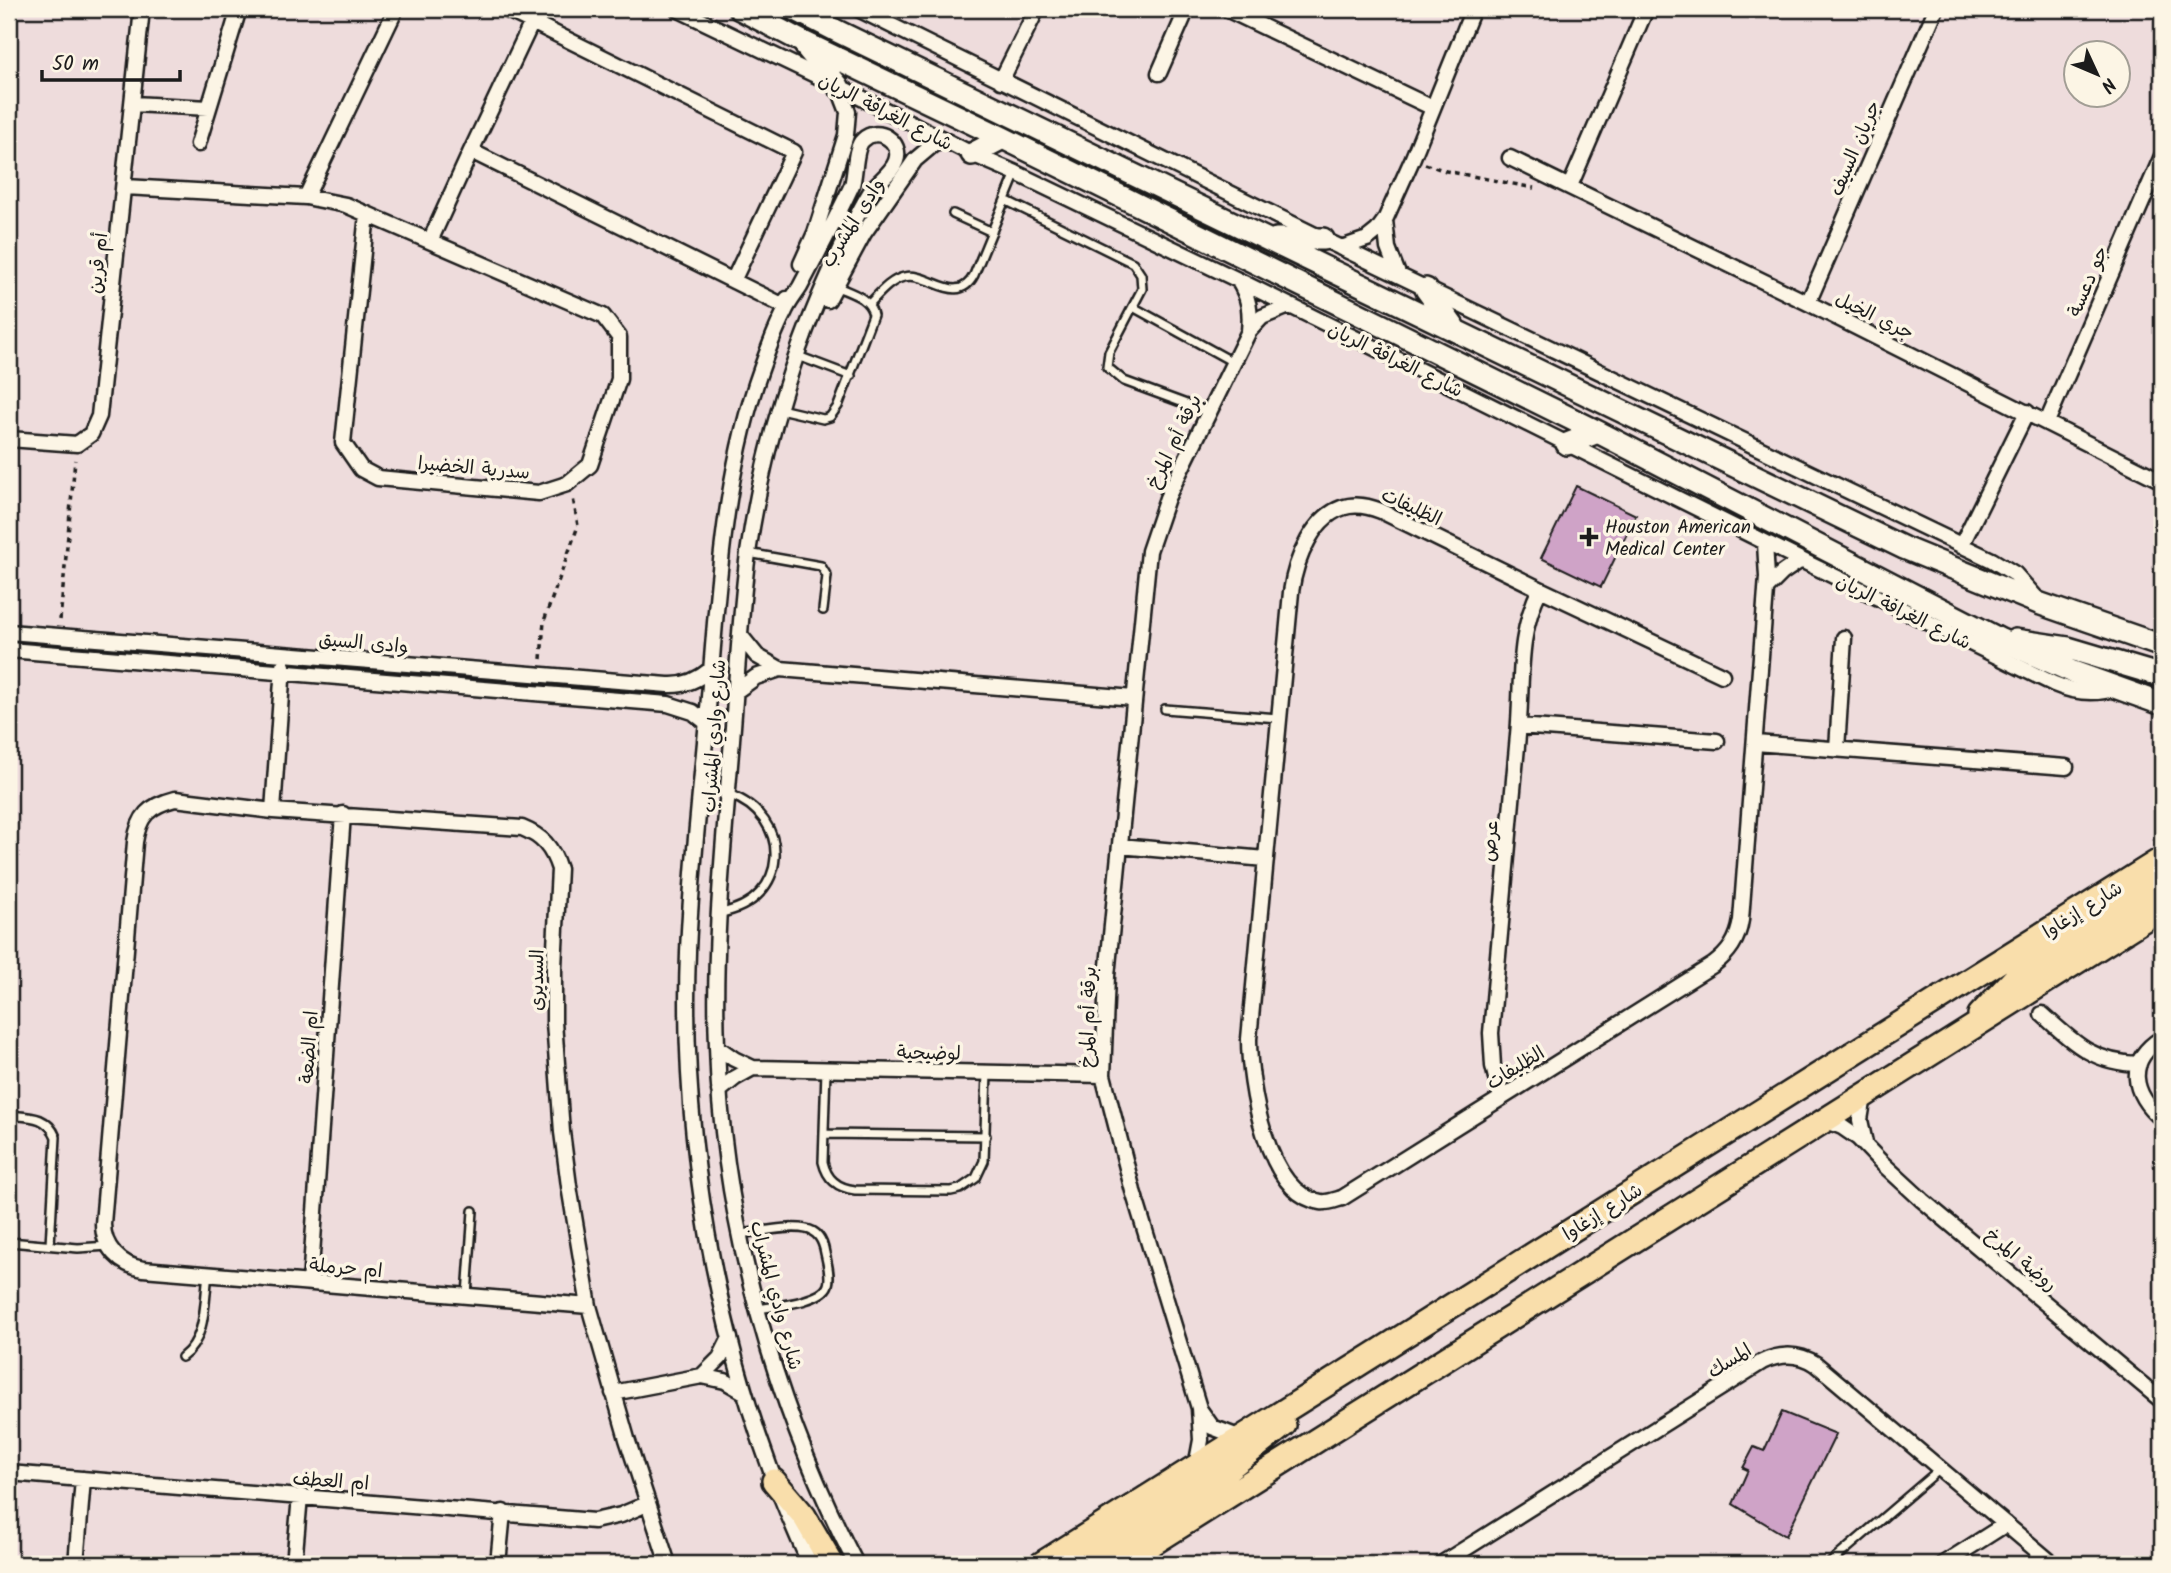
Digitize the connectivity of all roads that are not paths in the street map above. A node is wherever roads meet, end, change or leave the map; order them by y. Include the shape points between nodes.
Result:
1 (142, 9) edge
2 (239, 9) edge
3 (396, 9) edge
4 (505, 9) edge
5 (677, 9) edge
6 (740, 9) edge
7 (794, 9) edge
8 (817, 9) edge
9 (858, 9) edge
10 (1037, 9) edge
11 (1187, 9) edge
12 (1226, 9) edge
13 (1473, 9) edge
14 (1646, 9) edge
15 (1936, 9) edge
16 (532, 22) junction
17 (839, 32) junction
18 (803, 42) junction
19 (1159, 73) dead end
20 (1001, 80) junction
21 (838, 86) junction
22 (133, 104) junction
23 (209, 108) junction
24 (1433, 108) junction
25 (1003, 138) junction
26 (945, 141) junction
27 (198, 144) dead end
28 (471, 151) junction
29 (972, 154) junction
30 (2162, 156) edge
31 (1510, 158) dead end
32 (1016, 173) junction
33 (1570, 186) junction
34 (125, 187) junction
35 (306, 197) junction
36 (1005, 200) junction
37 (367, 214) junction
38 (953, 214) dead end
39 (1385, 220) junction
40 (992, 232) junction
41 (1268, 239) junction
42 (430, 241) junction
43 (1332, 243) junction
44 (1398, 274) junction
45 (1238, 280) junction
46 (733, 281) junction
47 (835, 286) junction
48 (1426, 289) junction
49 (1808, 303) junction
50 (869, 304) junction
51 (1289, 306) junction
52 (786, 307) junction
53 (1133, 307) junction
54 (1249, 331) junction
55 (1457, 331) junction
56 (805, 336) junction
57 (798, 356) junction
58 (1233, 362) junction
59 (851, 376) junction
60 (780, 409) junction
61 (1208, 412) junction
62 (2027, 412) junction
63 (2048, 422) junction
64 (1598, 432) junction
65 (9, 439) edge
66 (1567, 444) junction
67 (2162, 481) edge
68 (1765, 543) junction
69 (1961, 546) junction
70 (748, 553) junction
71 (1801, 560) junction
72 (1540, 589) junction
73 (1766, 589) junction
74 (2041, 604) junction
75 (823, 610) dead end
76 (9, 632) edge
77 (740, 635) junction
78 (1844, 638) dead end
79 (1998, 639) junction
80 (2162, 646) edge
81 (9, 650) edge
82 (284, 655) junction
83 (711, 669) junction
84 (780, 669) junction
85 (282, 673) junction
86 (1722, 675) dead end
87 (2162, 676) edge
88 (2118, 688) junction
89 (736, 692) junction
90 (1134, 698) junction
91 (2162, 704) edge
92 (1165, 709) dead end
93 (1278, 718) junction
94 (707, 723) junction
95 (1519, 726) junction
96 (1717, 741) dead end
97 (1755, 743) junction
98 (1837, 749) junction
99 (2066, 767) dead end
100 (728, 794) junction
101 (273, 811) junction
102 (343, 814) junction
103 (1120, 846) junction
104 (1265, 859) junction
105 (2162, 859) edge
106 (2162, 884) edge
107 (2162, 908) edge
108 (720, 913) junction
109 (2042, 1014) dead end
110 (1968, 1031) junction
111 (2162, 1038) edge
112 (717, 1047) junction
113 (2139, 1064) junction
114 (753, 1068) junction
115 (826, 1069) junction
116 (987, 1073) junction
117 (1103, 1075) junction
118 (719, 1091) junction
119 (1864, 1096) junction
120 (1501, 1098) junction
121 (9, 1115) edge
122 (2162, 1119) edge
123 (1825, 1120) junction
124 (824, 1134) junction
125 (986, 1136) junction
126 (1865, 1144) junction
127 (473, 1210) dead end
128 (740, 1234) junction
129 (9, 1242) edge
130 (50, 1245) junction
131 (109, 1246) junction
132 (208, 1274) junction
133 (310, 1283) junction
134 (467, 1296) junction
135 (589, 1306) junction
136 (758, 1309) junction
137 (730, 1338) junction
138 (182, 1357) dead end
139 (702, 1376) junction
140 (1321, 1388) junction
141 (744, 1392) junction
142 (613, 1393) junction
143 (2161, 1397) edge
144 (1199, 1408) junction
145 (1241, 1438) junction
146 (1196, 1467) junction
147 (1940, 1469) junction
148 (9, 1473) edge
149 (83, 1479) junction
150 (774, 1481) junction
151 (300, 1496) junction
152 (647, 1504) junction
153 (503, 1512) junction
154 (2006, 1524) junction
155 (1839, 1555) junction
156 (76, 1564) edge
157 (294, 1564) edge
158 (498, 1564) edge
159 (668, 1564) edge
160 (810, 1564) edge
161 (832, 1564) edge
162 (856, 1564) edge
163 (1041, 1564) edge
164 (1080, 1564) edge
165 (1120, 1564) edge
166 (1441, 1564) edge
167 (1829, 1564) edge
168 (1845, 1564) edge
169 (1943, 1564) edge
170 (2053, 1564) edge

1 - 22 street, أم قرين
2 - 23 street
3 - 35 street
4 - 16 street
5 - 21 street, شارع الغرافة الريان
6 - 18 main road, شارع الغرافة الريان
7 - 17 main road
8 - 17 main road
9 - 20 street
10 - 20 street
11 - 19 street
12 - 24 street
13 - 24 street
14 - 33 street
15 - 49 street, جريان السيف
16 - 28 street
16 - 46 street via 794,152
17 - 41 main road
18 - 21 main road
18 - 25 main road, شارع الغرافة الريان
20 - 43 street
21 - 26 street, شارع الغرافة الريان
21 - 52 street, شارع وادي المشراب via 848,111 846,135
22 - 23 street
22 - 34 street, أم قرين
23 - 27 street
24 - 39 street
25 - 29 main road
25 - 64 main road, شارع الغرافة الريان
26 - 29 street, شارع الغرافة الريان
26 - 47 street, وادى المشرب via 915,160 864,233
28 - 42 street
28 - 46 street
29 - 32 street, شارع الغرافة الريان
30 - 63 street, جو دعسة
31 - 33 street, جري الخيل
32 - 36 lane
32 - 45 street, شارع الغرافة الريان
33 - 49 street, جري الخيل
34 - 35 street, سدرية الخضيرا
34 - 65 street, أم قرين via 99,416 91,434 77,444
35 - 37 street, سدرية الخضيرا
36 - 40 lane
36 - 53 lane via 1133,263 1143,282
37 - 42 street, سدرية الخضيرا
37 - 42 street, سدرية الخضيرا via 343,443 361,469 378,478 538,493 567,484 590,465 619,379 619,337 603,316
38 - 40 lane
39 - 43 street via 1367,239
39 - 44 street via 1388,248
40 - 50 lane via 971,280 961,288 902,277
41 - 43 main road
41 - 55 main road
43 - 44 street
44 - 48 street
45 - 51 street, شارع الغرافة الريان
45 - 54 street via 1250,304
46 - 52 street
47 - 50 lane
47 - 56 street, وادى المشرب
48 - 55 main road
48 - 69 street
49 - 62 street, جري الخيل
50 - 59 lane via 873,321
51 - 54 street, برقة أم المرخ via 1262,317
51 - 66 street, شارع الغرافة الريان
52 - 56 street, شارع وادي المشراب via 852,185 858,146 868,136 888,137 897,149 896,163 870,194
52 - 83 street, شارع وادي المشراب via 756,385 735,469
53 - 58 lane
53 - 61 lane via 1109,352 1107,367 1124,381
54 - 58 street, برقة أم المرخ
55 - 74 main road via 1881,537
56 - 57 street, شارع وادي المشراب
57 - 59 lane
57 - 60 street, شارع وادي المشراب
58 - 61 street, برقة أم المرخ
59 - 60 lane via 830,417 816,419
60 - 70 street, شارع وادي المشراب
61 - 90 street, برقة أم المرخ via 1167,498 1149,551
62 - 63 street, جري الخيل
62 - 69 street
63 - 67 street, جري الخيل
64 - 66 main road
64 - 79 main road, شارع الغرافة الريان
66 - 68 street, شارع الغرافة الريان
68 - 71 street, شارع الغرافة الريان
68 - 73 street, الظليفات
69 - 74 street via 2015,574
70 - 75 lane via 821,566 827,576
70 - 77 street, شارع وادي المشراب
71 - 73 street
71 - 88 street, شارع الغرافة الريان via 2064,688 2085,693
72 - 86 street, الظليفات
72 - 93 street, الظليفات via 1381,511 1366,506 1334,511 1310,537 1293,575
72 - 95 street, عرص via 1525,628
73 - 97 street, الظليفات
74 - 80 main road
76 - 82 street, وادى السيق
77 - 84 street via 757,656
77 - 89 street, شارع وادي المشراب
78 - 98 street
79 - 87 main road via 2068,648
79 - 88 main road, شارع الغرافة الريان
81 - 85 street, وادى السيق
82 - 83 street, وادى السيق via 677,685 695,681
82 - 85 street
83 - 94 street, شارع وادي المشراب
84 - 89 street via 756,677
84 - 90 street
85 - 94 street, وادى السيق via 668,704 693,712
85 - 101 street
88 - 91 main road, شارع الغرافة الريان
89 - 100 street, شارع وادي المشراب
90 - 103 street, برقة أم المرخ
92 - 93 lane
93 - 104 street, الظليفات
94 - 137 street, شارع وادي المشراب via 688,951 690,1071 702,1192
95 - 96 street
95 - 120 street, عرص via 1491,1033
97 - 98 street
97 - 120 street, الظليفات via 1740,931 1730,950
98 - 99 street
100 - 108 street, شارع وادي المشراب
100 - 108 lane via 758,811 770,829 775,850 772,872 761,891 744,906
101 - 102 street, السديرى
101 - 131 street, السديرى via 174,799 146,813 138,827 103,1224
102 - 133 street, ام الضعة
102 - 135 street, السديرى via 522,828 541,838 555,855 559,869 554,967 557,1077
103 - 104 street
103 - 117 street, برقة أم المرخ
104 - 120 street, الظليفات via 1249,1059 1268,1146 1294,1189 1319,1202 1342,1198
105 - 140 main road, شارع إزغاوا
106 - 110 main road via 2017,976
107 - 110 main road
108 - 112 street, شارع وادي المشراب
109 - 113 street via 2095,1056
110 - 119 main road
111 - 113 street via 2149,1047
112 - 114 street, لوضيحية
112 - 118 street, شارع وادي المشراب
113 - 122 street via 2140,1094
114 - 115 street, لوضيحية
114 - 118 street
115 - 116 street, لوضيحية
115 - 124 lane
116 - 117 street, لوضيحية
116 - 125 lane
117 - 144 street, برقة أم المرخ
118 - 128 street, شارع وادي المشراب
119 - 123 main road
119 - 126 street via 1860,1120
121 - 130 lane via 42,1119 56,1137
123 - 126 street, روضة المرخ
123 - 165 main road
124 - 125 lane
124 - 125 lane via 825,1170 833,1182 855,1190 951,1191 969,1184 981,1170
126 - 143 street, روضة المرخ via 1912,1191
127 - 134 lane
128 - 136 street, شارع وادي المشراب
128 - 136 lane via 802,1228 815,1233 824,1248 829,1280 824,1292
129 - 130 lane
130 - 131 lane
131 - 132 street, ام حرملة via 123,1262 136,1268
132 - 133 street, ام حرملة
132 - 138 lane via 198,1340
133 - 134 street, ام حرملة
134 - 135 street, ام حرملة
135 - 142 street, السديرى
136 - 162 street, شارع وادي المشراب via 806,1454
137 - 139 street via 720,1358
137 - 141 street, شارع وادي المشراب
139 - 141 street via 725,1381
139 - 142 street
140 - 145 main road, شارع إزغاوا
140 - 164 main road via 1283,1426 1223,1473
141 - 150 street, شارع وادي المشراب
142 - 152 street, السديرى
144 - 145 street, برقة أم المرخ via 1212,1427
144 - 146 street, برقة أم المرخ via 1201,1440
145 - 146 main road, شارع إزغاوا
146 - 163 main road, شارع إزغاوا
147 - 154 street, المسك
147 - 155 lane
147 - 166 street, المسك via 1816,1364 1799,1356 1780,1355
148 - 149 street, ام العطف
149 - 151 street, ام العطف
149 - 156 street
150 - 160 street, شارع وادي المشراب
150 - 161 main road via 804,1516
151 - 153 street, ام العطف
151 - 157 street
152 - 153 street, ام العطف via 593,1521
152 - 159 street, السديرى
153 - 158 street
154 - 169 street
154 - 170 street, المسك
155 - 167 lane
155 - 168 lane

